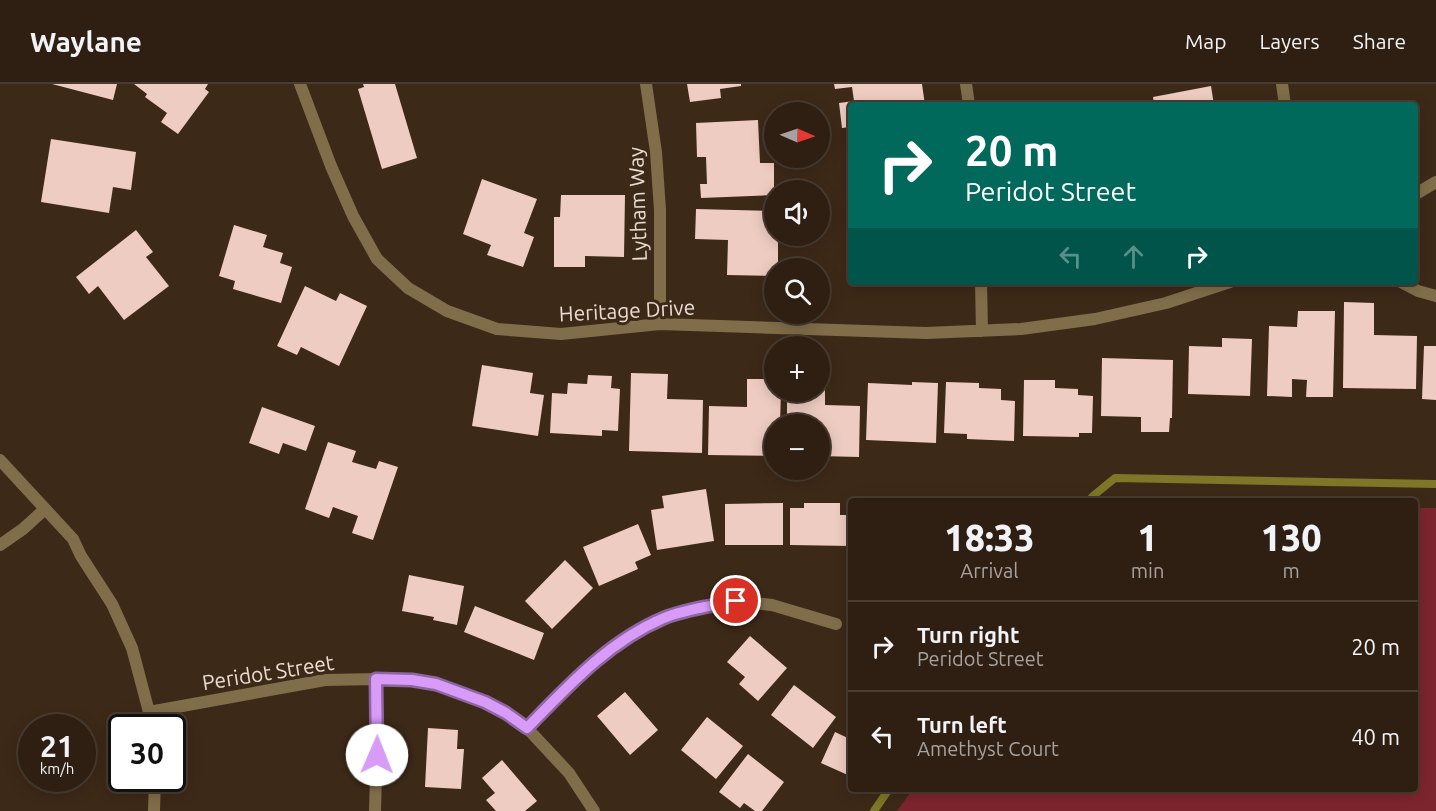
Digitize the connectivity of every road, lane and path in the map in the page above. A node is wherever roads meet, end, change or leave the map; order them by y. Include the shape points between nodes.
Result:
1 (300, 84) edge
2 (646, 84) edge
3 (966, 84) edge
4 (1282, 84) edge
5 (969, 102) edge
6 (1285, 102) edge
7 (1436, 182) edge
8 (1418, 193) edge
9 (981, 285) edge
10 (1221, 285) edge
11 (1407, 285) edge
12 (1436, 296) edge
13 (660, 324) junction
14 (982, 331) junction
15 (0, 460) edge
16 (45, 509) junction
17 (0, 545) edge
18 (836, 624) dead end
19 (376, 679) junction
20 (149, 712) joint
21 (527, 728) junction
22 (155, 792) edge
23 (154, 811) edge
24 (375, 811) edge
25 (594, 811) edge

1 - 13 street, Heritage Drive via 353,216 377,260 408,288 447,311 496,329 561,334
2 - 13 street, Lytham Way via 660,210
3 - 5 street
4 - 6 street
7 - 8 street
9 - 14 street
10 - 14 street, Heritage Drive via 1166,303 1095,319
11 - 12 street
13 - 14 street, Heritage Drive via 926,333
15 - 16 street
16 - 17 street
16 - 20 street via 73,539 112,604 132,648
18 - 21 street via 772,605 736,601 665,618 604,654
19 - 20 street, Peridot Street via 325,680
19 - 21 street, Peridot Street via 436,684 485,702
19 - 24 street
21 - 25 street, Peridot Street via 569,773
22 - 23 street

